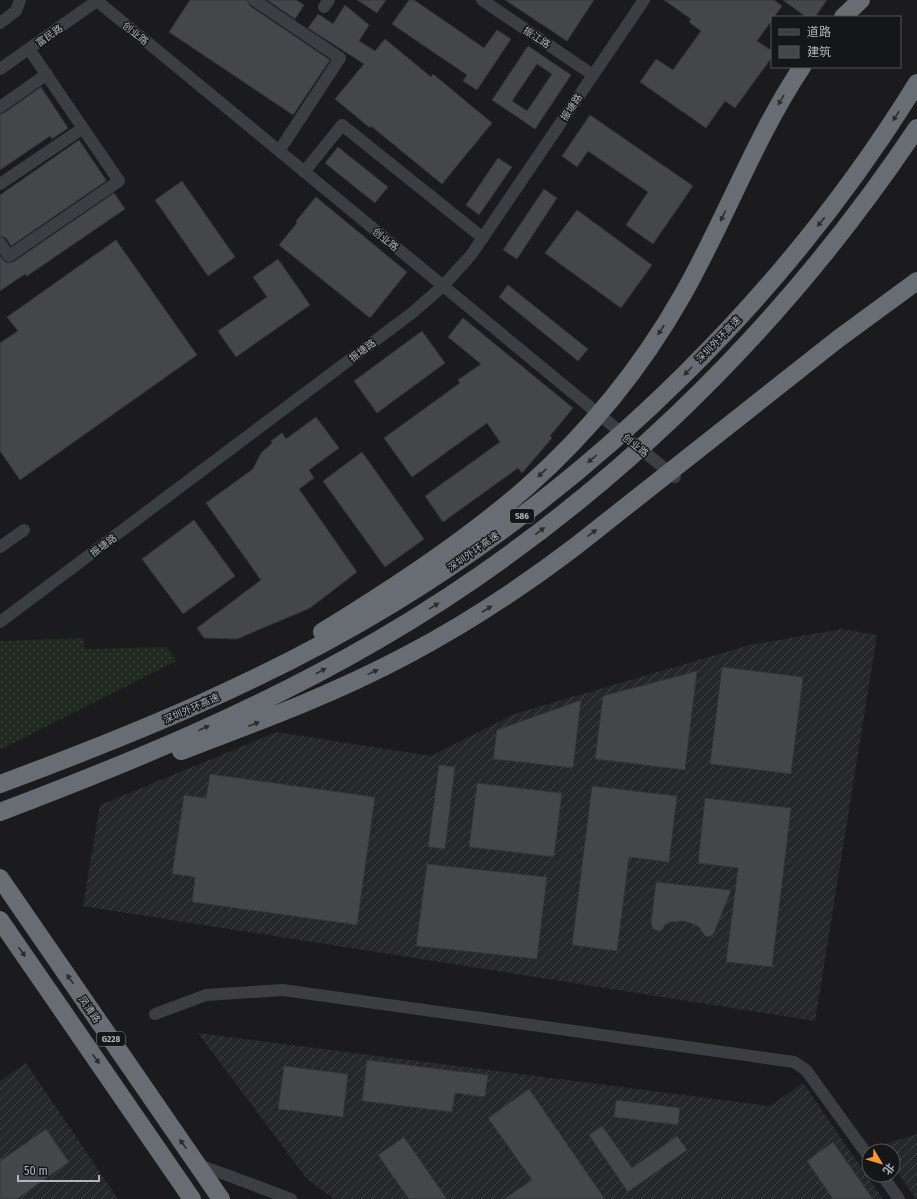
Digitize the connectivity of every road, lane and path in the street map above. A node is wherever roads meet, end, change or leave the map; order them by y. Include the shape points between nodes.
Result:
1 (20, 0) edge
2 (97, 0) edge
3 (254, 0) edge
4 (484, 0) edge
5 (644, 0) edge
6 (861, 0) edge
7 (844, 16) edge
8 (0, 23) edge
9 (29, 49) junction
10 (801, 68) edge
11 (0, 69) edge
12 (47, 74) junction
13 (593, 75) junction
14 (917, 83) edge
15 (0, 107) edge
16 (83, 128) junction
17 (917, 128) edge
18 (279, 151) junction
19 (304, 172) junction
20 (0, 184) edge
21 (483, 238) junction
22 (0, 243) edge
23 (917, 281) edge
24 (443, 286) junction
25 (676, 478) dead end
26 (24, 530) dead end
27 (0, 547) edge
28 (0, 622) edge
29 (214, 698) junction
30 (0, 784) edge
31 (45, 795) junction
32 (0, 812) edge
33 (0, 878) edge
34 (0, 920) edge
35 (155, 1014) dead end
36 (861, 1146) edge
37 (197, 1164) junction
38 (888, 1183) edge
39 (192, 1199) edge
40 (221, 1199) edge
41 (291, 1199) edge
42 (899, 1199) edge

1 - 8 street via 16,11
2 - 9 street, 富民路
2 - 18 street, 创业路
3 - 18 street via 340,58
4 - 13 street, 振江路
5 - 13 street, 振塘路
6 - 7 highway
9 - 11 street, 富民路
9 - 12 street
10 -> 29 highway, bridge via 769,121 705,253 665,324 628,379 574,441 514,498 448,549
12 - 15 street
12 - 16 street
13 - 21 street, 振塘路
14 -> 29 highway, 深圳外环高速 / S86, bridge via 853,180 780,272 686,373 611,443 532,508 421,586 334,637
16 - 20 street
16 - 22 street via 119,181 9,256
31 -> 17 highway, S86, bridge via 186,736 311,677 407,623 527,541 642,447 747,343 797,289 844,232
18 - 19 street, 创业路
19 - 21 street via 342,125
19 - 24 street, 创业路
21 - 24 street, 振塘路
31 -> 23 highway, bridge via 137,767 275,716 364,677 451,631 556,562 832,344
24 - 25 street, 创业路
24 - 28 street, 振塘路 via 412,313
26 - 27 street
29 - 30 highway, 深圳外环高速 / S86, bridge
31 - 32 highway, S86, bridge
37 -> 33 highway, 凤清路 / G228
34 -> 39 highway, G228
35 - 36 street via 206,995 283,990 794,1062 806,1070
37 - 40 highway, 凤清路 / G228
37 - 41 street
38 - 42 street

